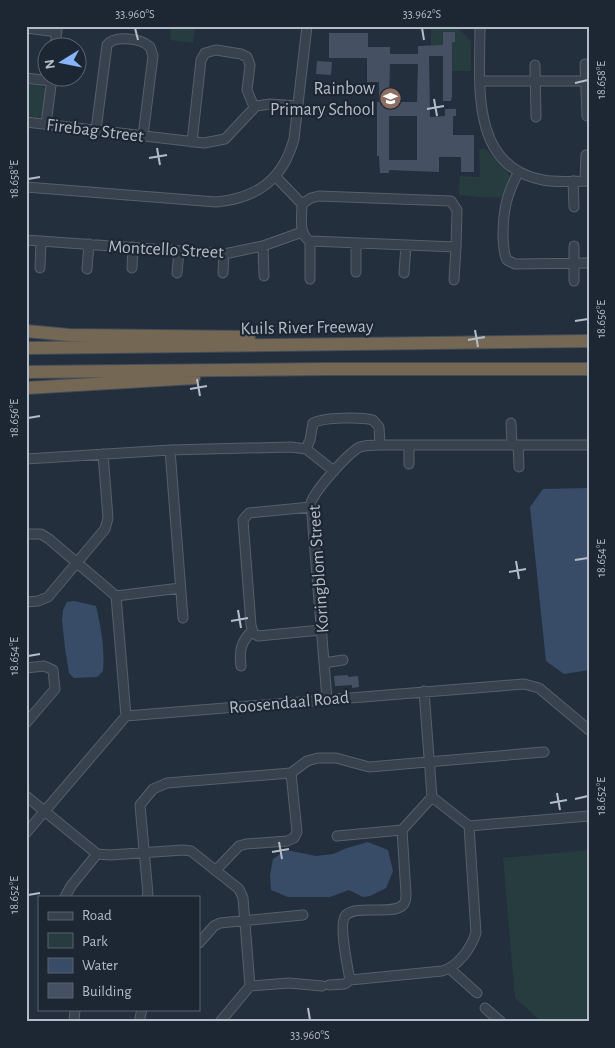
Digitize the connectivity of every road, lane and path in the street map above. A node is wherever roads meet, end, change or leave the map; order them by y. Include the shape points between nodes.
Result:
1 (307, 26) edge
2 (480, 26) edge
3 (26, 28) edge
4 (57, 29) edge
5 (585, 64) dead end
6 (535, 65) dead end
7 (480, 81) junction
8 (535, 81) junction
9 (587, 81) edge
10 (50, 88) edge
11 (298, 106) junction
12 (254, 107) junction
13 (536, 116) dead end
14 (587, 116) dead end
15 (26, 122) edge
16 (46, 124) junction
17 (96, 130) junction
18 (143, 136) junction
19 (192, 142) junction
20 (586, 155) dead end
21 (518, 173) junction
22 (276, 177) junction
23 (573, 181) junction
24 (587, 181) edge
25 (26, 187) edge
26 (302, 204) junction
27 (574, 207) dead end
28 (302, 232) junction
29 (26, 240) edge
30 (40, 241) junction
31 (310, 242) junction
32 (356, 243) junction
33 (88, 244) junction
34 (406, 245) junction
35 (263, 246) junction
36 (574, 246) dead end
37 (134, 247) junction
38 (456, 247) junction
39 (179, 251) junction
40 (224, 254) junction
41 (574, 263) junction
42 (589, 263) edge
43 (40, 268) dead end
44 (132, 268) dead end
45 (86, 270) dead end
46 (356, 272) dead end
47 (177, 273) dead end
48 (404, 273) dead end
49 (223, 274) dead end
50 (264, 276) dead end
51 (310, 279) dead end
52 (454, 280) dead end
53 (574, 281) dead end
54 (26, 331) edge
55 (589, 341) edge
56 (302, 345) junction
57 (26, 348) edge
58 (326, 369) junction
59 (589, 369) edge
60 (26, 372) edge
61 (26, 388) edge
62 (511, 423) dead end
63 (380, 445) junction
64 (515, 445) junction
65 (589, 445) edge
66 (409, 446) junction
67 (306, 449) junction
68 (170, 450) junction
69 (103, 454) junction
70 (26, 459) edge
71 (409, 464) dead end
72 (519, 467) dead end
73 (334, 471) junction
74 (311, 508) junction
75 (26, 534) edge
76 (78, 563) junction
77 (180, 588) junction
78 (116, 596) junction
79 (26, 602) edge
80 (183, 618) dead end
81 (252, 630) junction
82 (322, 630) junction
83 (343, 660) dead end
84 (324, 663) junction
85 (241, 666) dead end
86 (26, 668) edge
87 (424, 691) junction
88 (327, 699) junction
89 (126, 716) junction
90 (26, 723) edge
91 (589, 730) edge
92 (544, 752) dead end
93 (430, 761) junction
94 (292, 773) junction
95 (26, 796) edge
96 (432, 797) junction
97 (44, 811) junction
98 (589, 816) edge
99 (469, 826) junction
100 (402, 830) junction
101 (26, 832) edge
102 (336, 836) dead end
103 (144, 852) junction
104 (97, 854) junction
105 (216, 870) junction
106 (66, 896) edge
107 (147, 896) edge
108 (303, 915) dead end
109 (244, 921) junction
110 (200, 942) edge
111 (450, 969) junction
112 (350, 980) junction
113 (250, 986) junction
114 (477, 993) dead end
115 (485, 1008) dead end
116 (220, 1022) edge
117 (501, 1022) edge

1 - 11 street
2 - 7 street
3 - 4 street
5 - 9 street
6 - 8 street
7 - 8 street
7 - 21 street via 481,114 486,132 500,156
8 - 9 street
8 - 13 street
9 - 14 street
10 - 16 street
11 - 12 street via 270,104
11 - 22 street via 290,154
12 - 19 street, Firebag Street via 224,138 211,143
12 - 19 street via 247,90 250,65 246,57 216,50 205,54 201,60
15 - 16 street, Firebag Street
16 - 17 street, Firebag Street
17 - 18 street, Firebag Street
17 - 18 street via 107,45 116,39 141,41 150,46 153,56
18 - 19 street, Firebag Street
20 - 24 street
21 - 23 street via 544,181
21 - 41 street via 504,210 504,250 508,260 515,264
22 - 25 street via 240,197 216,202
22 - 26 street
23 - 24 street
23 - 27 street
26 - 28 street
26 - 38 street via 318,196 448,200 457,210
28 - 31 street
28 - 35 street, Montcello Street
29 - 30 street, Montcello Street
30 - 33 street, Montcello Street
30 - 43 street
31 - 32 street
31 - 51 street
32 - 34 street
32 - 46 street
33 - 37 street, Montcello Street
33 - 45 street
34 - 38 street
34 - 48 street
35 - 40 street, Montcello Street
35 - 50 street
36 - 41 street
37 - 39 street, Montcello Street
37 - 44 street
38 - 52 street
39 - 40 street, Montcello Street
39 - 47 street
40 - 49 street
41 - 42 street
41 - 53 street
54 - 56 highway via 69,335 273,337
55 - 56 highway, Kuils River Freeway
56 - 57 highway, Kuils River Freeway
58 - 59 highway
58 - 60 highway
58 - 61 highway via 281,375
62 - 64 street
63 - 66 street, Koringblom Street
63 - 67 street via 379,427 373,420 334,419 314,423
63 - 73 street, Koringblom Street via 358,448
64 - 65 street, Koringblom Street
64 - 66 street, Koringblom Street
64 - 72 street
66 - 71 street
67 - 68 street via 292,446
67 - 73 street
68 - 69 street
68 - 77 street
69 - 70 street
69 - 76 street via 107,524
73 - 74 street, Koringblom Street via 314,495
74 - 81 street via 249,513 243,520
74 - 82 street, Koringblom Street
75 - 76 street via 44,536
76 - 78 street
76 - 79 street via 48,597
77 - 78 street
77 - 80 street
78 - 89 street
81 - 82 street via 258,636
81 - 85 street via 240,646
82 - 84 street, Koringblom Street
83 - 84 street
84 - 88 street, Koringblom Street
86 - 90 street via 44,666 53,670 55,689
87 - 88 street, Roosendaal Road
87 - 91 street, Roosendaal Road via 533,685
87 - 93 street
88 - 89 street, Roosendaal Road
89 - 97 street
92 - 93 street
93 - 94 street via 370,766 336,758 318,758 306,761
93 - 96 street
94 - 103 street via 157,786 140,805
94 - 105 street via 297,832 294,838 239,846
95 - 97 street
96 - 99 street
96 - 100 street
97 - 101 street
97 - 104 street
98 - 99 street
99 - 111 street via 476,933 473,943
100 - 102 street
100 - 112 street via 405,902 393,909 346,915 343,920
103 - 104 street via 110,856
103 - 105 street via 191,850
103 - 107 street
104 - 106 street
105 - 109 street via 240,892
108 - 109 street
109 - 110 street via 220,923
109 - 113 street
111 - 112 street
111 - 114 street
112 - 113 street via 345,984
113 - 116 street
115 - 117 street

